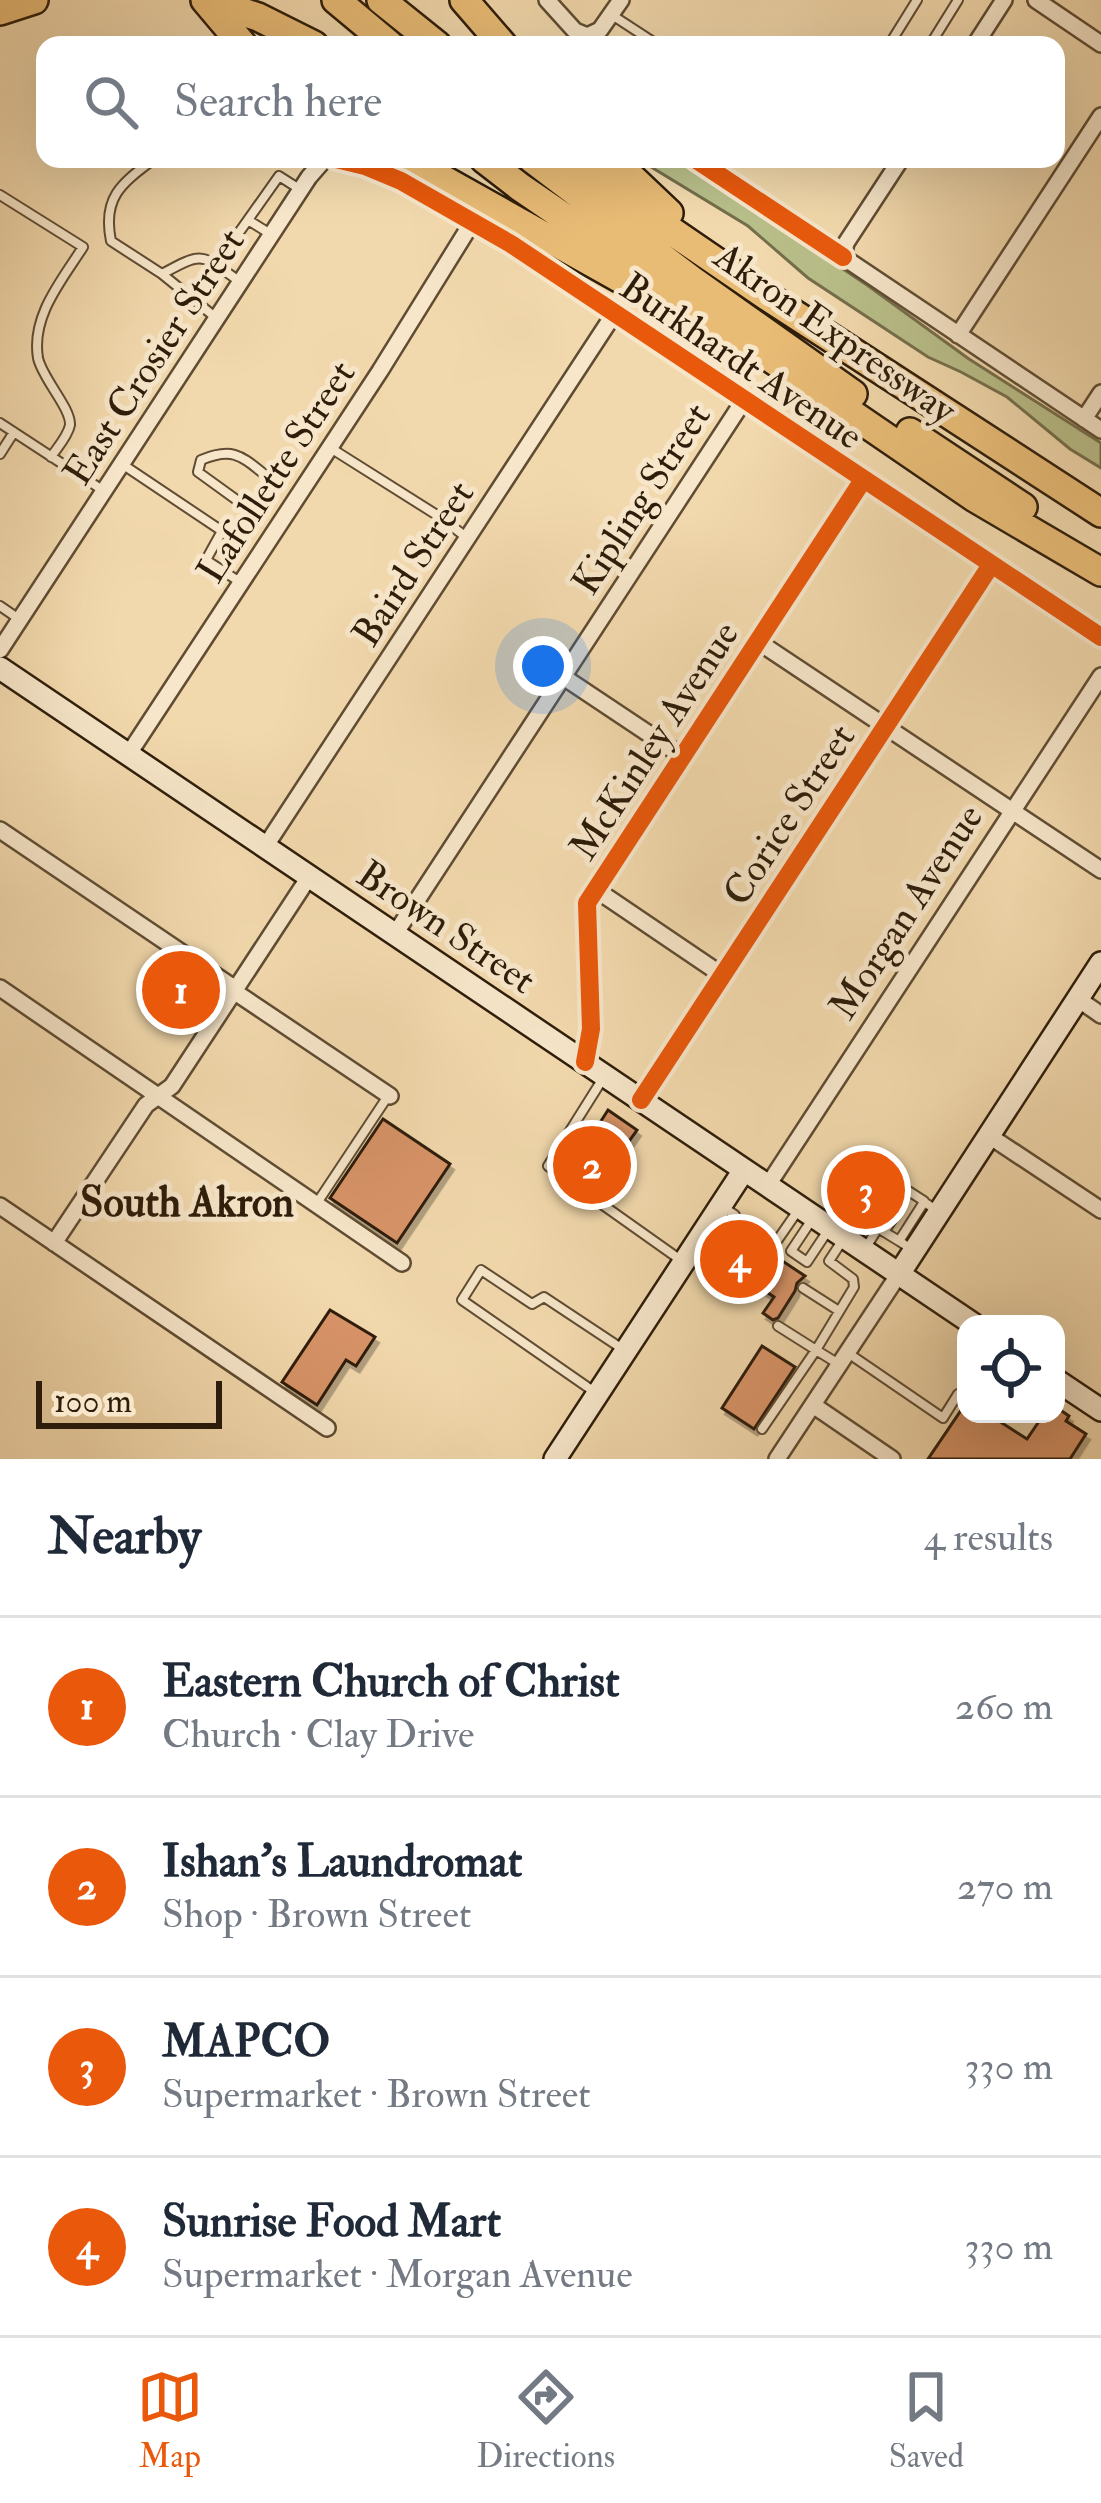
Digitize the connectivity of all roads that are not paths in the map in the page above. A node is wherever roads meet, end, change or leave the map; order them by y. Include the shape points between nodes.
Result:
1 (34, 0) edge
2 (206, 0) edge
3 (336, 0) edge
4 (381, 0) edge
5 (464, 0) edge
6 (480, 0) edge
7 (547, 0) edge
8 (916, 0) edge
9 (958, 0) edge
10 (1004, 0) edge
11 (1036, 0) edge
12 (616, 7) edge
13 (0, 11) edge
14 (236, 36) edge
15 (296, 36) edge
16 (379, 36) edge
17 (426, 36) edge
18 (498, 36) edge
19 (502, 36) edge
20 (648, 36) edge
21 (894, 36) edge
22 (936, 36) edge
23 (981, 36) edge
24 (1101, 44) edge
25 (1101, 116) edge
26 (143, 168) edge
27 (316, 168) edge
28 (370, 168) edge
29 (423, 168) edge
30 (496, 168) edge
31 (544, 168) edge
32 (586, 168) edge
33 (622, 168) edge
34 (895, 168) edge
35 (301, 190) junction
36 (0, 195) edge
37 (283, 218) joint
38 (248, 220) junction
39 (473, 221) junction
40 (272, 235) junction
41 (216, 265) junction
42 (162, 274) junction
43 (241, 282) junction
44 (768, 297) junction
45 (614, 314) junction
46 (215, 317) junction
47 (958, 335) junction
48 (750, 345) junction
49 (1101, 393) edge
50 (744, 400) junction
51 (1084, 418) junction
52 (0, 423) edge
53 (1101, 430) edge
54 (14, 432) junction
55 (329, 447) junction
56 (0, 454) edge
57 (51, 457) junction
58 (122, 464) junction
59 (862, 480) junction
60 (104, 491) junction
61 (1101, 513) edge
62 (256, 514) junction
63 (222, 531) junction
64 (467, 538) junction
65 (1101, 559) edge
66 (992, 565) junction
67 (1101, 572) edge
68 (241, 583) junction
69 (0, 606) edge
70 (20, 620) junction
71 (1101, 638) edge
72 (757, 641) junction
73 (0, 650) edge
74 (0, 668) edge
75 (562, 676) junction
76 (1101, 676) edge
77 (885, 727) junction
78 (128, 755) junction
79 (682, 756) junction
80 (1013, 812) junction
81 (0, 830) edge
82 (265, 847) junction
83 (1101, 870) edge
84 (309, 877) junction
85 (596, 890) junction
86 (395, 934) junction
87 (1101, 963) edge
88 (722, 975) junction
89 (0, 988) edge
90 (236, 991) junction
91 (1078, 999) junction
92 (1101, 1015) edge
93 (585, 1062) junction
94 (605, 1076) junction
95 (158, 1096) junction
96 (389, 1096) joint
97 (641, 1100) junction
98 (988, 1135) junction
99 (862, 1168) dead end
100 (743, 1170) junction
101 (768, 1185) junction
102 (848, 1189) dead end
103 (905, 1189) junction
104 (898, 1200) dead end
105 (316, 1204) junction
106 (841, 1204) junction
107 (0, 1206) edge
108 (932, 1207) junction
109 (1101, 1210) edge
110 (854, 1212) dead end
111 (728, 1214) junction
112 (882, 1214) dead end
113 (892, 1220) dead end
114 (822, 1223) junction
115 (874, 1225) junction
116 (777, 1241) junction
117 (54, 1243) junction
118 (906, 1246) junction
119 (791, 1251) junction
120 (864, 1251) junction
121 (695, 1256) junction
122 (402, 1263) dead end
123 (899, 1274) junction
124 (742, 1282) dead end
125 (803, 1288) dead end
126 (839, 1311) junction
127 (960, 1315) edge
128 (778, 1326) dead end
129 (816, 1350) junction
130 (626, 1351) junction
131 (842, 1358) junction
132 (1065, 1386) edge
133 (598, 1394) junction
134 (957, 1396) edge
135 (813, 1405) junction
136 (1101, 1410) edge
137 (327, 1428) dead end
138 (762, 1429) dead end
139 (555, 1459) edge
140 (777, 1459) edge
141 (892, 1459) edge

1 - 13 highway
2 - 14 highway
2 - 15 highway
3 - 16 highway
4 - 17 highway
5 - 18 highway
6 - 19 highway
7 - 12 street via 587,36
8 - 21 lane
9 - 22 lane
10 - 23 street
11 - 24 street
12 - 20 lane
25 - 47 street
26 - 42 lane via 117,188 107,220 111,241
27 - 35 street, Burkhardt Avenue
28 - 39 street, Burkhardt Avenue
29 - 48 highway
30 - 48 highway
31 - 65 highway, Akron Expressway via 787,348
32 - 44 highway, Akron Expressway
33 - 44 highway
34 - 47 street via 842,257
35 - 37 street, Burkhardt Avenue
35 - 38 lane via 280,176
36 - 57 lane via 83,247 41,315 38,356 70,418
37 - 40 street, East Crosier Street
38 - 40 lane
38 - 41 lane
39 - 45 street, Burkhardt Avenue
39 - 55 street, Lafollette Street
40 - 43 street, East Crosier Street
41 - 42 lane via 193,257
41 - 43 lane
42 - 46 lane
43 - 46 street, East Crosier Street
44 - 61 highway, Akron Expressway
45 - 50 street, Burkhardt Avenue
45 - 64 street, Baird Street
46 - 58 street, East Crosier Street
47 - 51 street
48 - 67 highway via 975,498
49 - 51 street
50 - 59 street, Burkhardt Avenue
50 - 75 street, Kipling Street
51 - 53 street
52 - 54 lane
54 - 56 lane
54 - 57 lane
55 - 64 lane
55 - 68 street, Lafollette Street
57 - 60 lane
58 - 60 street, East Crosier Street
58 - 63 lane
59 - 66 street, Burkhardt Avenue
59 - 72 street, McKinley Avenue
60 - 70 street, East Crosier Street
62 - 62 lane via 268,499 269,478 235,452 201,460 198,472
62 - 63 lane
63 - 68 lane via 206,560
64 - 82 street, Baird Street
66 - 71 street, Burkhardt Avenue
66 - 77 street, Corice Street
68 - 78 street, Lafollette Street
69 - 70 lane
70 - 73 street, East Crosier Street
72 - 77 street
72 - 79 street, McKinley Avenue
74 - 78 main road, Brown Street
75 - 79 street
75 - 86 street, Kipling Street
76 - 80 street, Morgan Avenue
77 - 80 street
77 - 88 street, Corice Street
78 - 82 main road, Brown Street
79 - 85 street, McKinley Avenue
80 - 83 street
80 - 101 street, Morgan Avenue
81 - 90 street
82 - 84 main road, Brown Street
84 - 86 main road, Brown Street
84 - 90 street
85 - 88 street
85 - 93 street, McKinley Avenue via 585,915
86 - 93 main road, Brown Street
87 - 91 main road
88 - 97 street, Corice Street
89 - 95 street
90 - 95 street
90 - 96 street
91 - 92 street
91 - 98 main road
93 - 94 main road, Brown Street
94 - 97 main road, Brown Street
94 - 121 lane via 548,1166
95 - 105 street
95 - 117 street
96 - 105 lane
97 - 100 main road, Brown Street
98 - 108 main road
98 - 109 street
99 - 103 lane via 866,1163
100 - 101 main road, Brown Street
100 - 111 main road
101 - 114 main road, Brown Street
102 - 106 lane
103 - 104 lane
103 - 108 lane
105 - 122 street
106 - 110 lane
106 - 114 lane
107 - 117 street
108 - 118 main road
111 - 116 lane via 772,1248
111 - 121 main road
112 - 115 lane
113 - 115 lane
114 - 116 lane
114 - 119 lane
114 - 119 lane via 807,1262
114 - 120 main road, Brown Street
114 - 126 lane via 829,1261 855,1283
115 - 118 lane
115 - 120 lane
116 - 119 lane
117 - 137 street
118 - 123 main road
120 - 123 main road, Brown Street
121 - 124 lane
121 - 130 main road
123 - 127 main road, Brown Street
123 - 131 street
125 - 126 lane
126 - 129 lane
128 - 129 lane
129 - 131 lane
129 - 138 lane
130 - 133 main road
130 - 133 lane via 544,1297 532,1304 481,1270 462,1300
131 - 134 lane via 943,1418
131 - 135 street
132 - 136 main road
133 - 139 main road
135 - 140 street
135 - 141 street

